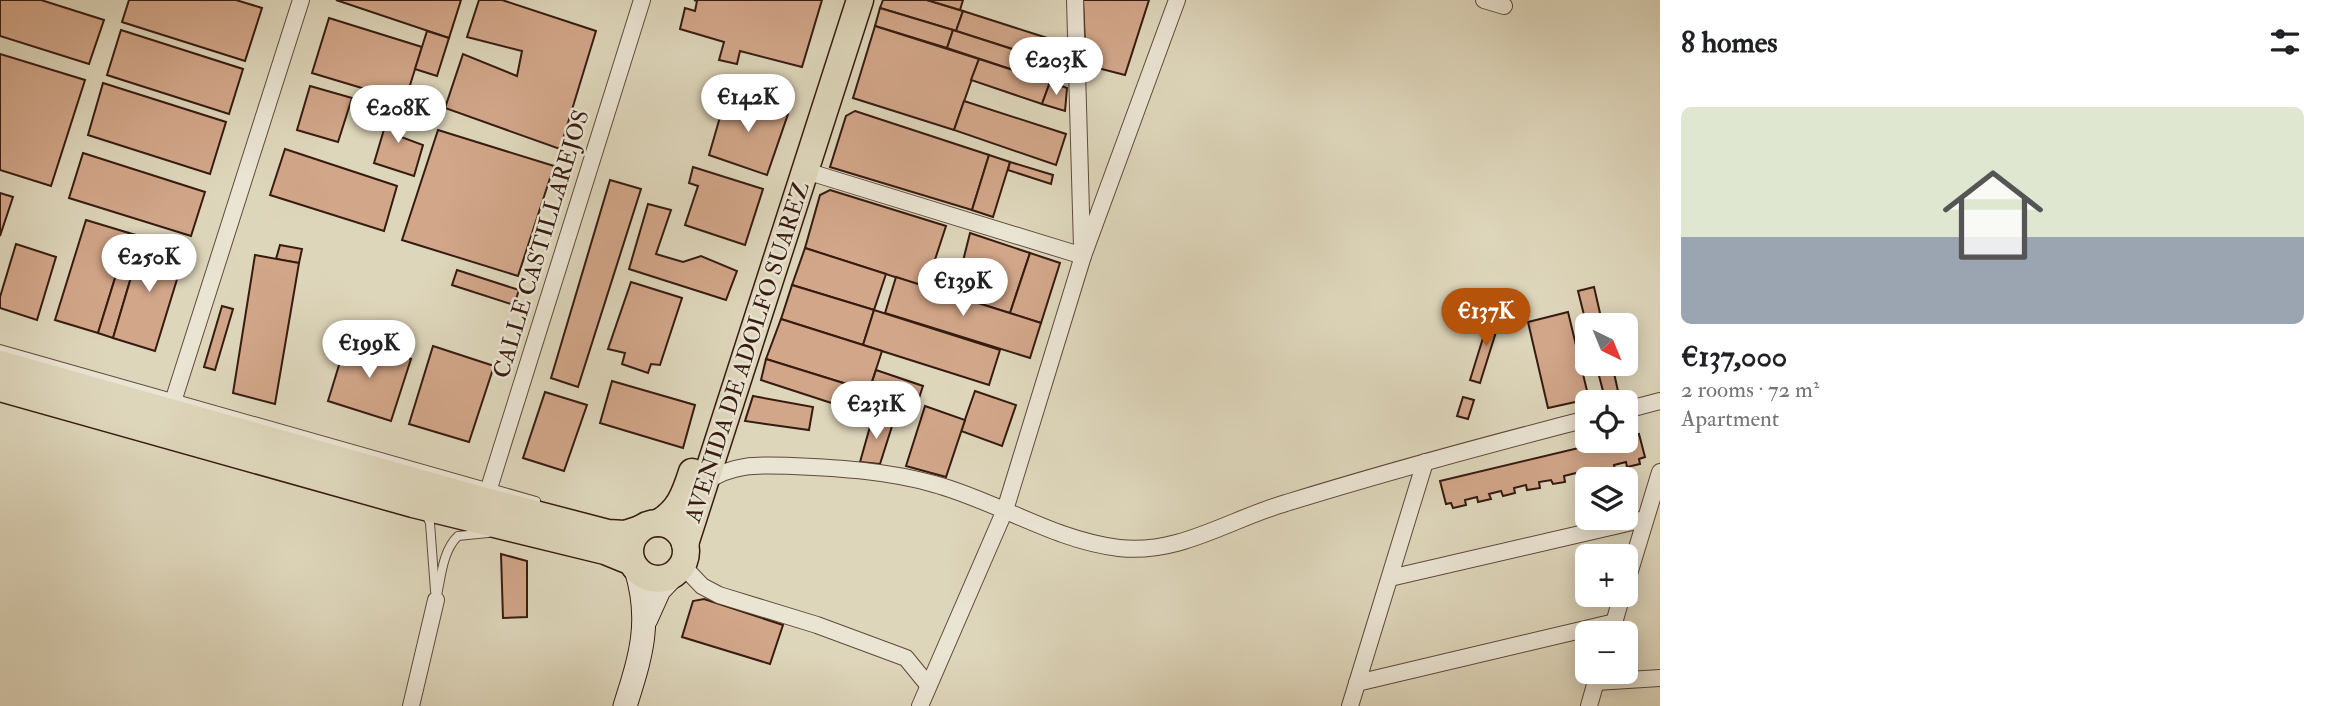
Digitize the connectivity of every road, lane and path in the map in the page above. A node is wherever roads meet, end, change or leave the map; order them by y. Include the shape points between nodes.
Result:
1 (301, 0) edge
2 (642, 0) edge
3 (843, 0) edge
4 (860, 0) edge
5 (1075, 0) edge
6 (1177, 0) edge
7 (1484, 0) edge
8 (1504, 6) dead end
9 (806, 171) junction
10 (1083, 256) junction
11 (0, 349) edge
12 (0, 365) edge
13 (0, 386) edge
14 (1660, 401) edge
15 (1638, 407) edge
16 (165, 412) junction
17 (1575, 422) edge
18 (1425, 462) junction
19 (283, 466) junction
20 (1660, 472) edge
21 (706, 482) junction
22 (487, 494) junction
23 (540, 502) dead end
24 (413, 504) junction
25 (1005, 510) junction
26 (1644, 519) junction
27 (599, 520) dead end
28 (649, 526) junction
29 (522, 532) junction
30 (1637, 544) edge
31 (605, 551) junction
32 (680, 561) junction
33 (634, 566) junction
34 (1390, 578) junction
35 (436, 600) junction
36 (645, 626) junction
37 (1575, 636) edge
38 (1638, 678) edge
39 (1660, 678) edge
40 (1357, 683) junction
41 (1596, 684) edge
42 (929, 685) junction
43 (411, 706) edge
44 (625, 706) edge
45 (920, 706) edge
46 (1350, 706) edge
47 (1588, 706) edge

1 - 16 street
2 - 22 street, CALLE CASTILLAREJOS
3 - 28 main road, AVENIDA DE ADOLFO SUAREZ via 687,489 675,511
4 - 9 main road, AVENIDA DE ADOLFO SUAREZ
5 - 10 street
6 - 10 street
7 - 8 street
9 - 10 street
9 - 21 main road, AVENIDA DE ADOLFO SUAREZ
10 - 25 street
11 - 16 lane
12 - 16 main road
13 - 16 lane
13 - 19 main road
14 - 15 street
16 - 19 lane via 191,433 260,453
16 - 22 main road
17 - 18 street
18 - 25 street via 1282,504 1184,542 1152,548 1118,548 1053,532
18 - 34 street
19 - 22 lane via 306,466 459,508 474,509
19 - 24 main road
20 - 26 street
21 - 25 street via 733,467 833,467 935,484
21 - 32 main road, AVENIDA DE ADOLFO SUAREZ
22 - 23 lane
22 - 28 main road via 615,535
22 - 31 lane via 500,517 511,523
24 - 29 main road
24 - 35 lane via 430,523
25 - 42 street
26 - 30 street
26 - 34 street
27 - 28 lane via 626,528
28 - 32 main road via 675,529
28 - 33 main road via 632,541
29 - 31 main road
29 - 35 lane via 458,536 450,546
31 - 33 main road
32 - 33 main road via 659,579 643,575
32 - 36 main road via 655,598
32 - 42 street via 702,586 719,595 906,658
33 - 36 main road
34 - 40 street
35 - 43 street
36 - 44 main road
37 - 40 street
38 - 39 street
40 - 46 street
41 - 47 street
42 - 45 street

